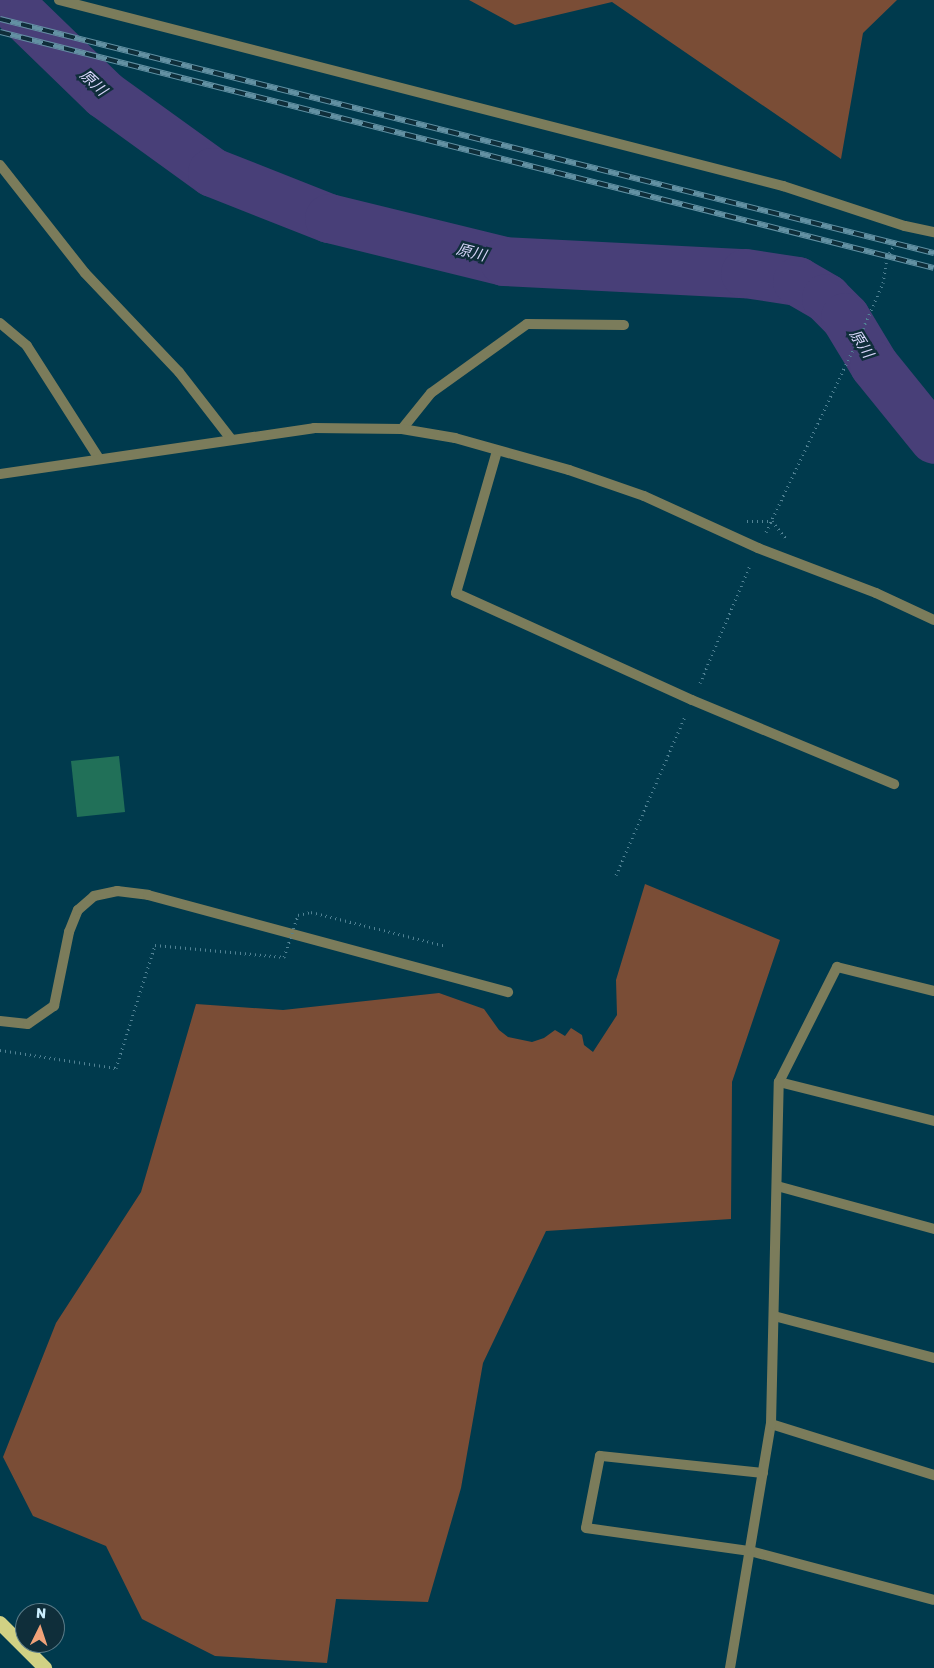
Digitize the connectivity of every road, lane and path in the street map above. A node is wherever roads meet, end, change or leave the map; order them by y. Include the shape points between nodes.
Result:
1 (59, 0) edge
2 (0, 165) edge
3 (904, 226) junction
4 (934, 232) edge
5 (0, 323) edge
6 (624, 325) dead end
7 (402, 429) junction
8 (231, 439) junction
9 (497, 451) junction
10 (98, 457) junction
11 (0, 474) edge
12 (772, 521) dead end
13 (934, 620) edge
14 (894, 784) dead end
15 (446, 946) dead end
16 (934, 991) edge
17 (508, 992) dead end
18 (0, 1021) edge
19 (0, 1050) edge
20 (779, 1082) junction
21 (934, 1121) edge
22 (777, 1186) junction
23 (934, 1229) edge
24 (774, 1316) junction
25 (934, 1358) edge
26 (771, 1424) junction
27 (763, 1473) junction
28 (934, 1475) edge
29 (750, 1551) junction
30 (934, 1600) edge
31 (0, 1623) edge
32 (45, 1668) edge
33 (730, 1668) edge

1 - 3 street via 783,186
2 - 8 street via 85,273 179,372
3 - 4 street
3 - 12 path via 887,257 883,283 857,342
5 - 10 street via 27,346
6 - 7 street via 527,324 431,393
7 - 8 street via 314,428
7 - 9 street via 455,438
8 - 10 street
9 - 13 street via 569,470 644,496 758,548
9 - 14 street via 456,593 692,700
10 - 11 street
15 - 19 path, bridge via 312,912 298,915 284,957 155,945 116,1068
16 - 20 street via 836,967
17 - 18 street via 148,895 117,891 94,896 78,910 69,932 54,1006 28,1024
20 - 21 street
20 - 22 street
22 - 23 street
22 - 24 street
24 - 25 street
24 - 26 street
26 - 27 street
26 - 28 street
27 - 29 street
27 - 29 street via 600,1456 586,1528
29 - 30 street
29 - 33 street
31 - 32 highway

